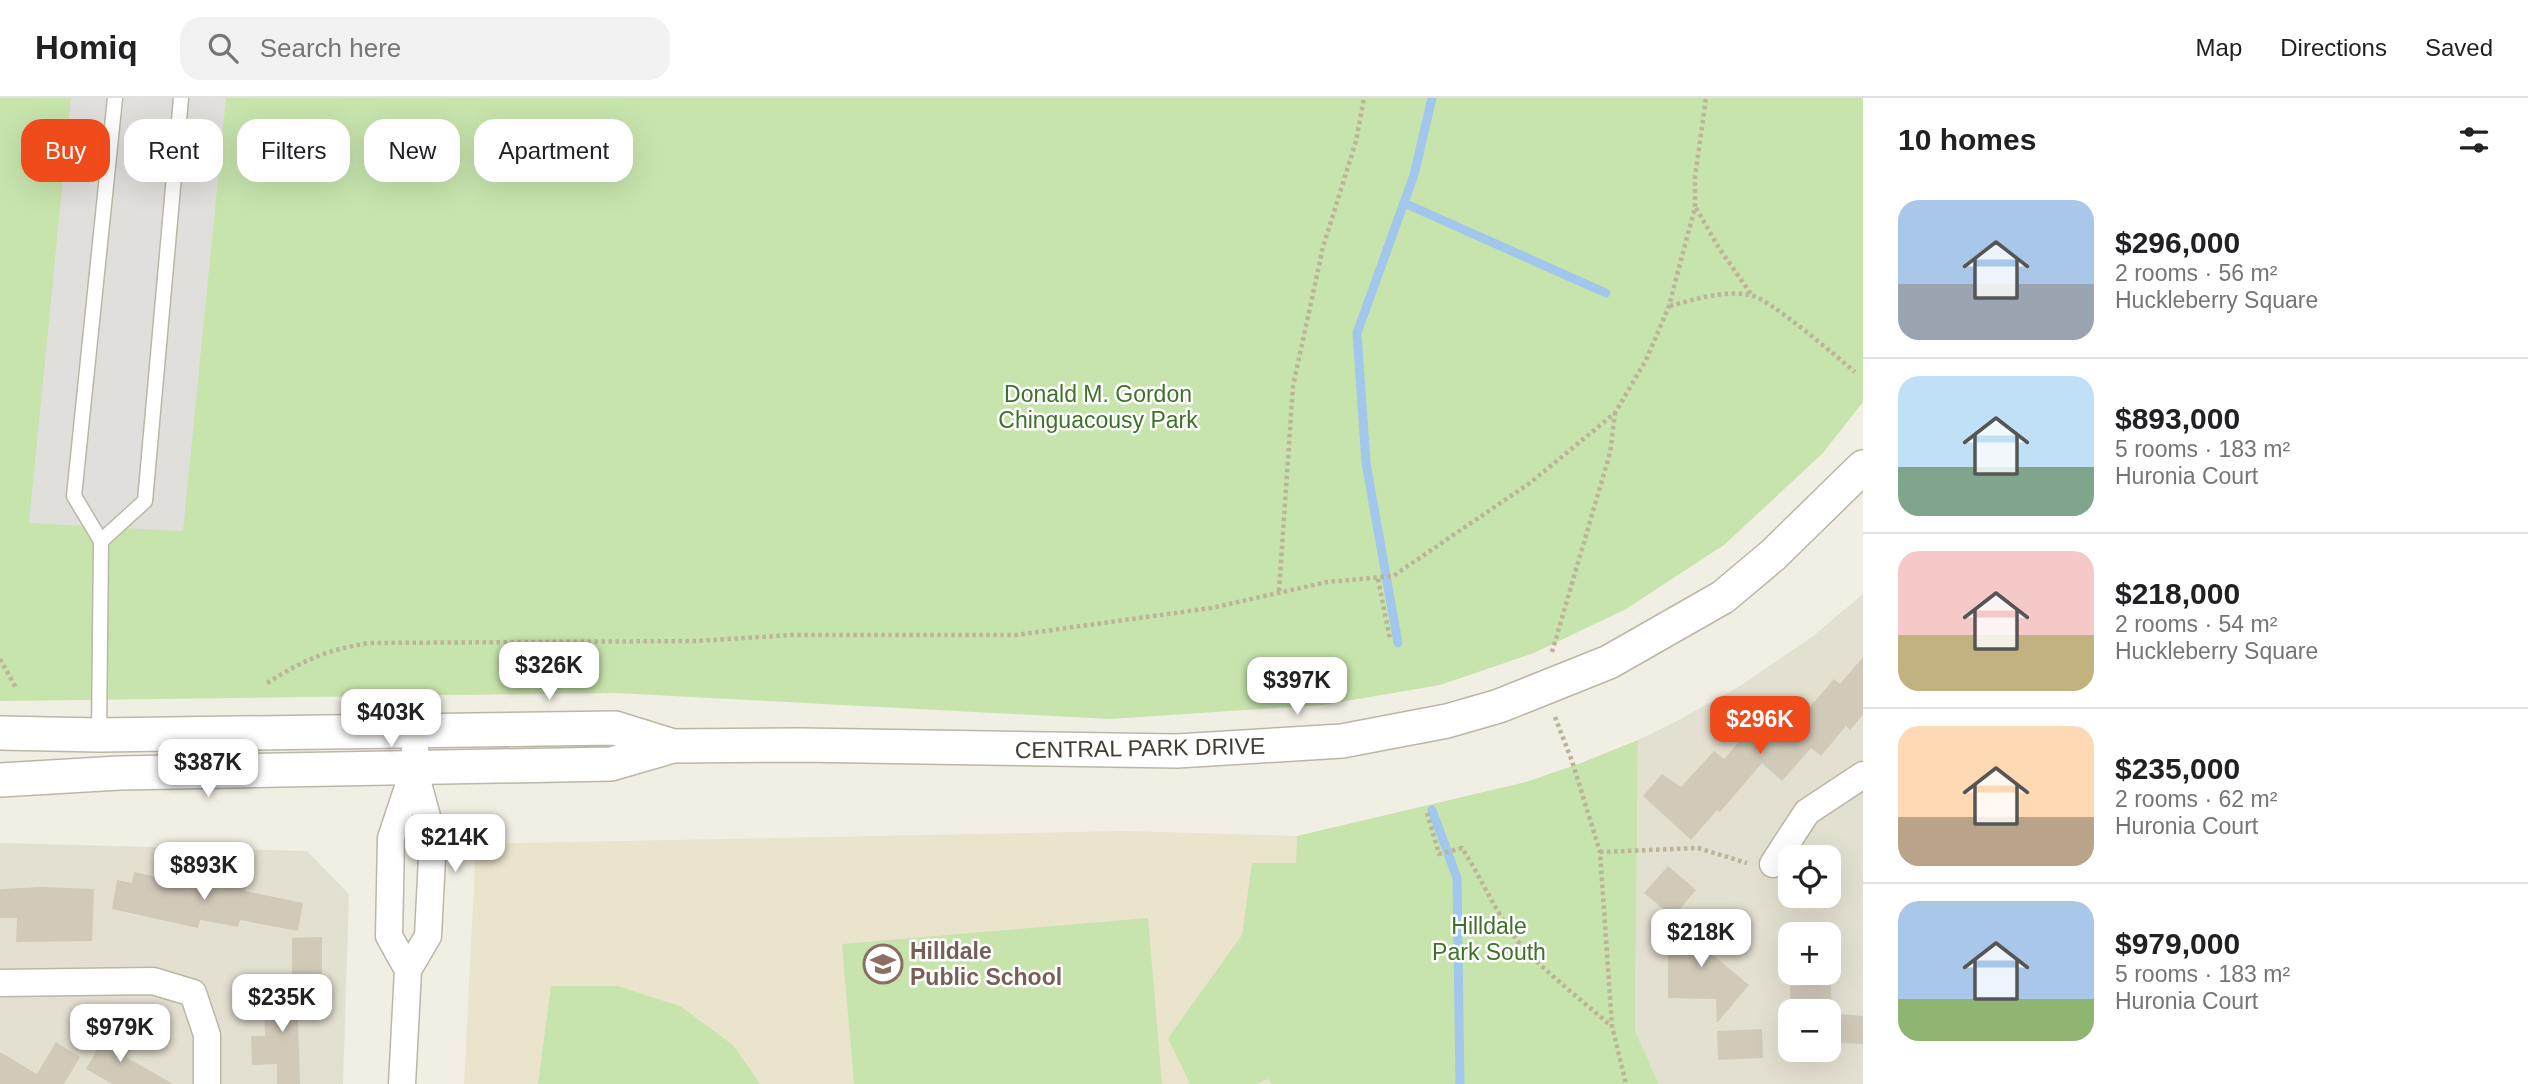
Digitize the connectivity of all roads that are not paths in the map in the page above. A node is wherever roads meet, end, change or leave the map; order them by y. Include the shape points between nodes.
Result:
1 (115, 98) edge
2 (181, 98) edge
3 (1863, 467) edge
4 (100, 541) junction
5 (416, 732) junction
6 (0, 733) edge
7 (99, 735) junction
8 (673, 746) junction
9 (414, 769) junction
10 (1863, 775) edge
11 (0, 780) edge
12 (1773, 864) road end
13 (408, 970) junction
14 (0, 983) edge
15 (207, 1084) edge
16 (402, 1084) edge

1 - 4 lane via 74,496
2 - 4 lane via 145,501
3 - 8 street, CENTRAL PARK DRIVE via 1723,597 1609,662 1499,706 1436,724 1378,736 1178,751
4 - 7 lane
5 - 7 street, CENTRAL PARK DRIVE
5 - 8 street, CENTRAL PARK DRIVE via 615,728
5 - 9 street
6 - 7 street, CENTRAL PARK DRIVE
8 - 9 street, CENTRAL PARK DRIVE via 611,765
9 - 11 street, CENTRAL PARK DRIVE via 119,773
9 - 13 street via 433,838 428,936
9 - 13 street via 391,838 388,936
10 - 12 street via 1807,812
13 - 16 street
14 - 15 street via 153,981 193,993 207,1035

